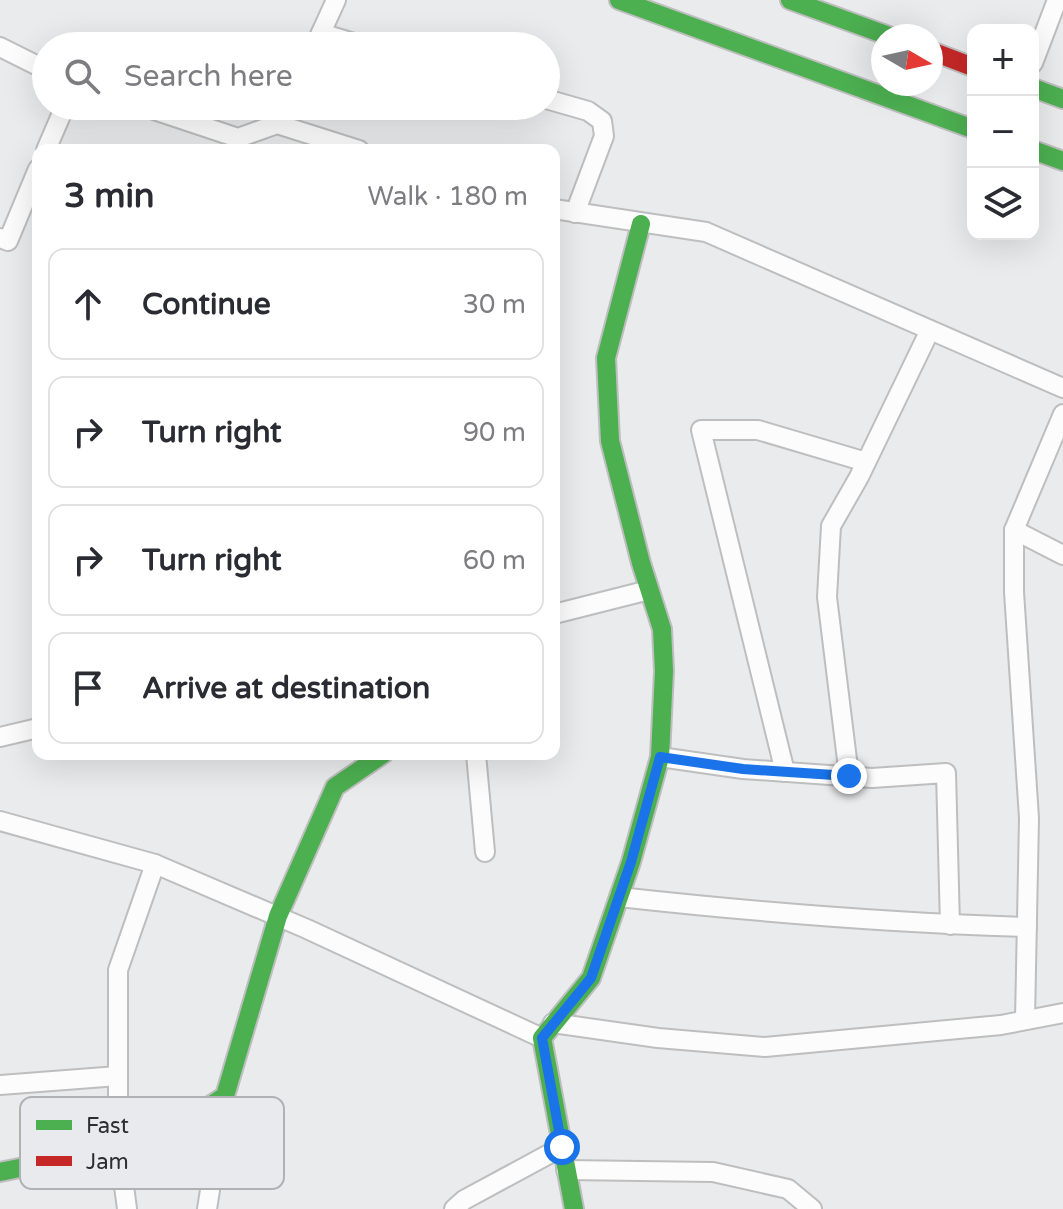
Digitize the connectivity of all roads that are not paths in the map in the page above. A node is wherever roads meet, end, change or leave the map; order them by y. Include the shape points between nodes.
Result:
1 (336, 0) edge
2 (619, 0) edge
3 (790, 0) edge
4 (1057, 0) edge
5 (871, 29) edge
6 (322, 32) edge
7 (0, 47) edge
8 (1039, 47) edge
9 (943, 56) edge
10 (32, 63) edge
11 (967, 65) edge
12 (1039, 90) edge
13 (1063, 99) edge
14 (560, 103) edge
15 (59, 120) edge
16 (184, 120) edge
17 (279, 120) edge
18 (277, 124) junction
19 (967, 127) edge
20 (255, 141) edge
21 (49, 144) edge
22 (339, 144) edge
23 (1039, 152) edge
24 (1063, 161) edge
25 (32, 183) edge
26 (560, 210) edge
27 (575, 213) junction
28 (641, 224) junction
29 (0, 238) edge
30 (930, 330) junction
31 (1063, 388) edge
32 (1063, 414) edge
33 (866, 462) junction
34 (1014, 530) junction
35 (1063, 555) edge
36 (649, 590) junction
37 (560, 612) edge
38 (32, 729) edge
39 (0, 737) edge
40 (660, 757) junction
41 (374, 760) edge
42 (477, 760) edge
43 (785, 772) junction
44 (849, 776) junction
45 (0, 821) edge
46 (485, 852) dead end
47 (155, 864) junction
48 (619, 897) junction
49 (278, 916) junction
50 (950, 925) junction
51 (1027, 927) junction
52 (1063, 1013) edge
53 (1025, 1020) junction
54 (547, 1031) junction
55 (118, 1076) junction
56 (0, 1085) edge
57 (225, 1096) edge
58 (118, 1097) edge
59 (562, 1147) junction
60 (20, 1168) edge
61 (566, 1170) junction
62 (0, 1172) edge
63 (124, 1189) edge
64 (210, 1189) edge
65 (127, 1209) edge
66 (207, 1209) edge
67 (454, 1209) edge
68 (574, 1209) edge
69 (812, 1209) edge

1 - 6 street
2 - 19 main road
3 - 5 main road
4 - 8 street
7 - 10 street
9 - 11 main road
12 - 13 main road
14 - 27 street via 602,121 604,136
15 - 21 street
16 - 20 street
17 - 18 street
18 - 20 street
18 - 22 street
23 - 24 main road
25 - 29 street via 8,241
26 - 27 street
27 - 28 street
28 - 30 street via 706,232
28 - 36 main road via 606,358 610,441
30 - 31 street
30 - 33 street
32 - 34 street
33 - 43 street via 758,430 701,430
33 - 44 street via 831,526 829,554 827,597
34 - 35 street
34 - 51 street via 1029,818
36 - 37 street
36 - 40 main road via 662,629
38 - 39 street
40 - 43 street
40 - 48 main road
41 - 49 main road via 335,787
42 - 46 street
43 - 44 street
44 - 50 street via 946,773
45 - 47 street
47 - 49 street
47 - 55 street via 118,970
48 - 50 street via 757,913
48 - 54 main road via 591,978
49 - 54 street
49 - 57 main road
50 - 51 street
51 - 53 street
52 - 53 street
53 - 54 street via 765,1047
54 - 59 main road
55 - 56 street
55 - 58 street
59 - 61 main road
59 - 67 street
60 - 62 main road
61 - 68 main road
61 - 69 street via 713,1172 788,1189
63 - 65 street
64 - 66 street

